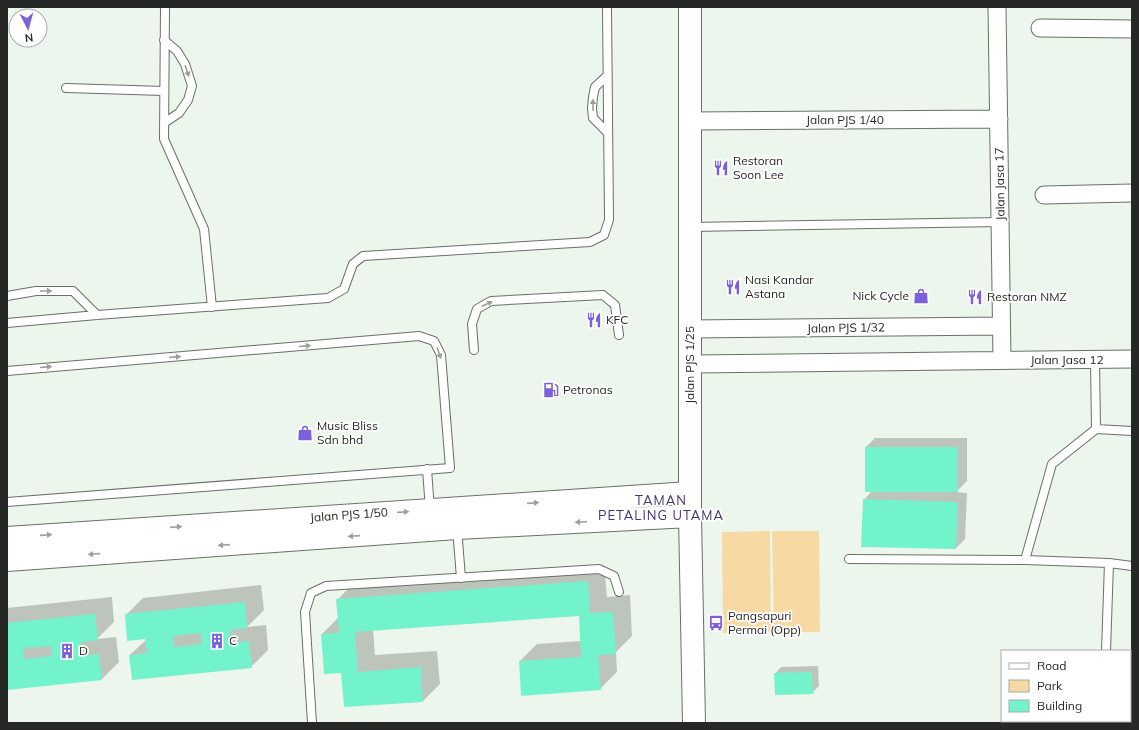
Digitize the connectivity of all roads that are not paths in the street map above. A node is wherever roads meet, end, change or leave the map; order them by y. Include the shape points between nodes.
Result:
1 (165, 7) edge
2 (607, 7) edge
3 (690, 7) edge
4 (997, 7) edge
5 (1040, 28) dead end
6 (1132, 29) edge
7 (164, 40) junction
8 (608, 76) junction
9 (66, 88) dead end
10 (164, 91) junction
11 (999, 119) junction
12 (690, 122) junction
13 (164, 123) junction
14 (608, 133) junction
15 (1132, 193) edge
16 (1044, 195) dead end
17 (1000, 222) junction
18 (690, 227) junction
19 (7, 296) edge
20 (212, 307) junction
21 (97, 315) junction
22 (7, 323) edge
23 (1001, 326) junction
24 (690, 330) junction
25 (618, 335) dead end
26 (474, 350) dead end
27 (1132, 359) edge
28 (1002, 360) junction
29 (1095, 360) junction
30 (691, 364) junction
31 (7, 371) edge
32 (1096, 429) junction
33 (1132, 431) edge
34 (427, 469) junction
35 (690, 493) junction
36 (7, 502) edge
37 (430, 510) junction
38 (690, 516) junction
39 (456, 518) junction
40 (7, 538) edge
41 (849, 559) dead end
42 (7, 560) edge
43 (1025, 560) junction
44 (1109, 563) junction
45 (1132, 566) edge
46 (461, 578) junction
47 (618, 592) dead end
48 (1106, 650) edge
49 (312, 723) edge
50 (694, 723) edge

1 - 7 lane
2 - 8 lane
3 - 12 street, Jalan PJS 1/25
4 - 11 street, Jalan Jasa 17
5 - 6 street
7 - 10 lane
7 -> 13 lane via 177,51 185,64 192,86 188,100 179,113
8 - 14 lane
14 -> 8 lane via 593,118 592,108 595,86
9 - 10 lane
10 - 13 lane
11 - 12 street, Jalan PJS 1/40
11 - 17 street, Jalan Jasa 17
12 - 18 street, Jalan PJS 1/25
13 - 20 lane via 164,139 204,228
14 - 20 lane via 609,220 604,235 590,242 363,256 353,264 344,289 328,298
15 - 16 street
17 - 18 lane
17 - 23 street, Jalan Jasa 17
18 - 24 street, Jalan PJS 1/25
19 -> 21 lane via 36,291 73,291
20 - 21 lane
21 - 22 lane
23 - 24 street, Jalan PJS 1/32
23 - 28 street, Jalan Jasa 17
24 - 30 street, Jalan PJS 1/25
26 -> 25 lane via 472,324 477,309 491,301 603,295 615,305
27 - 29 street, Jalan Jasa 12
28 - 29 street, Jalan Jasa 12
28 - 30 street
29 - 32 lane
30 - 35 street, Jalan PJS 1/25
31 -> 34 lane via 419,336 434,341 441,355 450,468
32 - 33 lane
32 - 43 lane via 1052,464
34 - 36 lane
34 - 37 lane
35 - 38 street, Jalan PJS 1/25
39 -> 35 street, Jalan PJS 1/50
37 - 39 street, Jalan PJS 1/50
40 -> 37 street, Jalan PJS 1/50
38 -> 39 street, Jalan PJS 1/50
38 - 50 street, Jalan PJS 1/25
39 -> 42 street, Jalan PJS 1/50
39 - 46 lane
41 - 43 lane
43 - 44 lane
44 - 45 lane
44 - 48 lane
46 - 47 lane via 599,569 614,576
46 - 49 lane via 326,586 311,593 305,612

